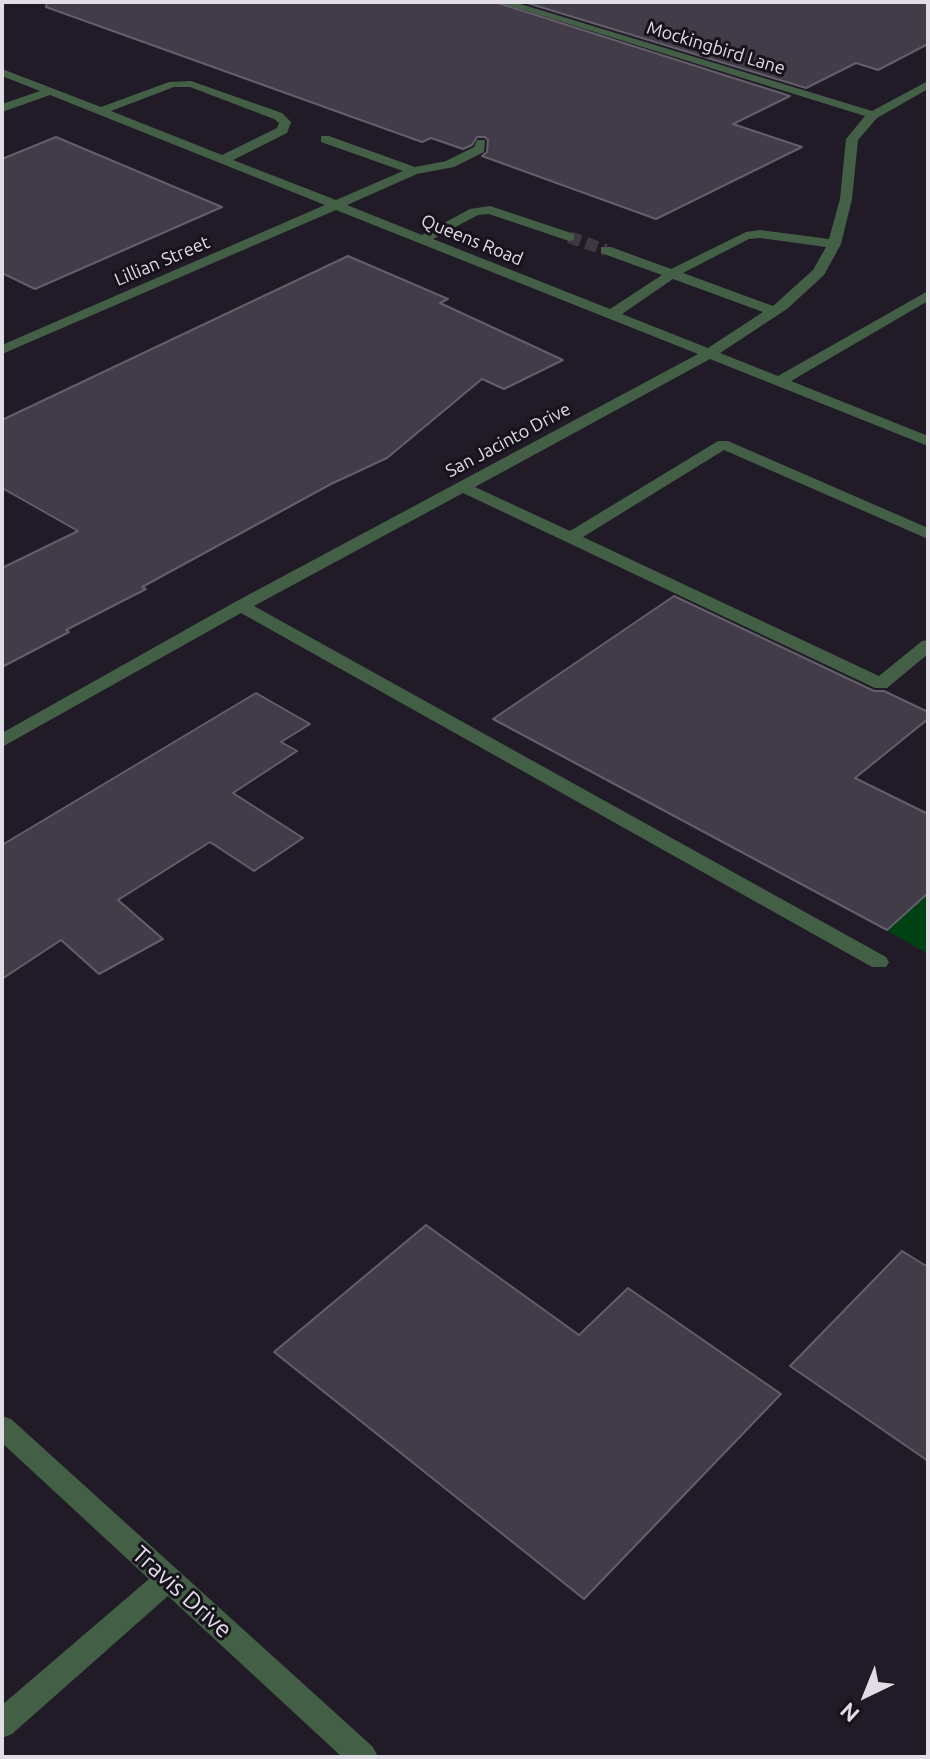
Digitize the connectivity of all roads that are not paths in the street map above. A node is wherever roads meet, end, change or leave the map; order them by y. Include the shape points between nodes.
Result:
1 (503, 2) edge
2 (2, 72) edge
3 (928, 84) edge
4 (51, 91) junction
5 (2, 108) edge
6 (101, 111) junction
7 (873, 115) junction
8 (325, 139) dead end
9 (481, 143) dead end
10 (223, 160) junction
11 (414, 171) junction
12 (336, 206) junction
13 (569, 237) tunnel mouth
14 (422, 240) junction
15 (834, 244) junction
16 (606, 250) tunnel mouth
17 (672, 274) junction
18 (928, 295) edge
19 (774, 311) junction
20 (611, 315) junction
21 (2, 350) edge
22 (709, 354) junction
23 (779, 382) junction
24 (928, 441) edge
25 (463, 487) junction
26 (928, 534) edge
27 (571, 538) junction
28 (241, 606) junction
29 (928, 645) edge
30 (2, 741) edge
31 (879, 962) dead end
32 (2, 1427) edge
33 (168, 1579) junction
34 (2, 1724) edge
35 (363, 1757) edge

1 - 7 street, Mockingbird Lane
2 - 4 street, Queens Road
3 - 7 street, San Jacinto Drive
4 - 5 street
4 - 6 street, Queens Road
6 - 10 street, Queens Road
6 - 10 street via 173,84 191,84 285,122 283,130
7 - 15 street, San Jacinto Drive via 852,139 846,199
8 - 11 street
9 - 11 street, Lillian Street via 480,149 450,164
10 - 12 street, Queens Road
11 - 12 street, Lillian Street
12 - 14 street, Queens Road
12 - 21 street, Lillian Street
13 - 14 street via 490,210 475,212
14 - 20 street, Queens Road
15 - 17 street via 746,236
15 - 19 street, San Jacinto Drive via 819,272
16 - 17 street
17 - 19 street
17 - 20 street
18 - 23 street
19 - 22 street, San Jacinto Drive
20 - 22 street, Queens Road
22 - 23 street, Queens Road
22 - 25 street, San Jacinto Drive
23 - 24 street, Queens Road
25 - 27 street
25 - 28 street, San Jacinto Drive
26 - 27 street via 723,444
27 - 29 street via 881,684
28 - 30 street, San Jacinto Drive
28 - 31 street
32 - 33 street, Travis Drive
33 - 34 street
33 - 35 street, Travis Drive

